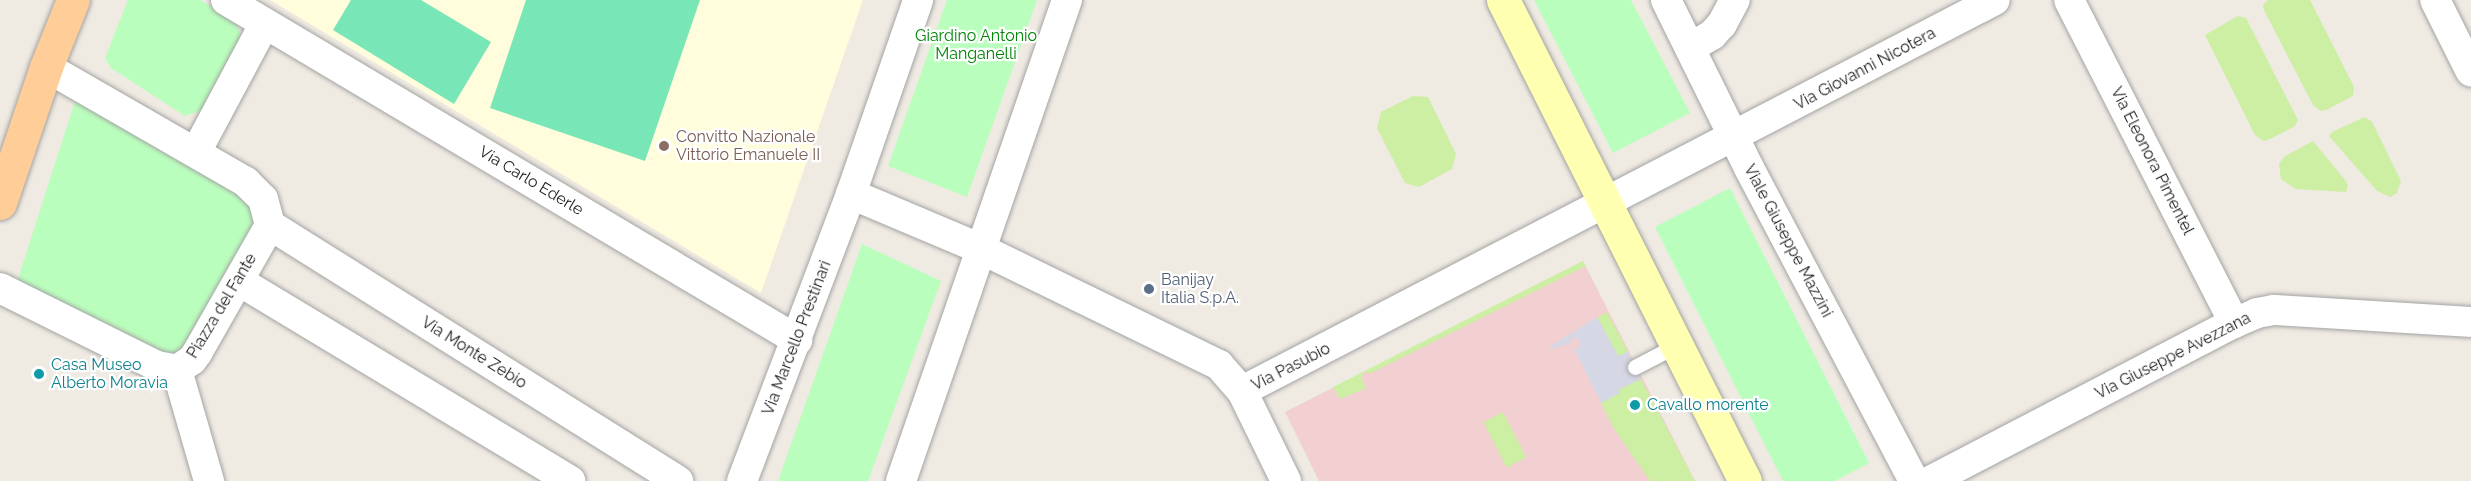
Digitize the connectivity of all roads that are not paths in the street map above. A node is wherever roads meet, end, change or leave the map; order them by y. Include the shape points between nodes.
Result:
1 (73, 0) edge
2 (226, 0) edge
3 (918, 0) edge
4 (1067, 0) edge
5 (1503, 0) edge
6 (1666, 0) edge
7 (1734, 0) edge
8 (1995, 0) edge
9 (2069, 0) edge
10 (2435, 0) edge
11 (265, 23) junction
12 (1690, 48) junction
13 (46, 66) junction
14 (2471, 72) edge
15 (1734, 137) junction
16 (196, 152) junction
17 (851, 194) junction
18 (1606, 202) junction
19 (0, 203) edge
20 (270, 225) junction
21 (979, 248) junction
22 (239, 281) junction
23 (0, 288) edge
24 (2471, 322) edge
25 (2234, 323) junction
26 (797, 340) junction
27 (1677, 345) junction
28 (1635, 367) dead end
29 (177, 370) junction
30 (1242, 391) junction
31 (209, 481) edge
32 (570, 481) edge
33 (678, 481) edge
34 (742, 481) edge
35 (901, 481) edge
36 (1286, 481) edge
37 (1745, 481) edge
38 (1914, 481) edge
39 (1930, 481) edge

1 - 13 main road
2 - 11 street
3 - 17 street, Via Marcello Prestinari
4 - 21 street
5 - 18 main road
6 - 12 street, Viale Giuseppe Mazzini
7 - 12 street via 1712,35
8 - 15 street, Via Giovanni Nicotera
9 - 25 street, Via Eleonora Pimentel
10 - 14 street
11 - 16 street
11 - 26 street, Via Carlo Ederle
12 - 15 street, Viale Giuseppe Mazzini
13 - 16 street
13 - 19 main road
15 - 18 street, Via Giovanni Nicotera
15 - 38 street, Viale Giuseppe Mazzini
16 - 20 street via 258,193 268,210
17 - 21 street
17 - 26 street, Via Marcello Prestinari
18 - 27 main road
18 - 30 street, Via Pasubio
20 - 22 street, Piazza del Fante
20 - 33 street, Via Monte Zebio
21 - 30 street, Via Pasubio via 1219,365
21 - 35 street
22 - 29 street, Piazza del Fante via 197,353
22 - 32 street
23 - 29 street, Piazza del Fante via 164,369
24 - 25 street, Via Giuseppe Avezzana via 2274,310
25 - 39 street, Via Giuseppe Avezzana
26 - 34 street, Via Marcello Prestinari
27 - 28 lane
27 - 37 main road
29 - 31 street
30 - 36 street

